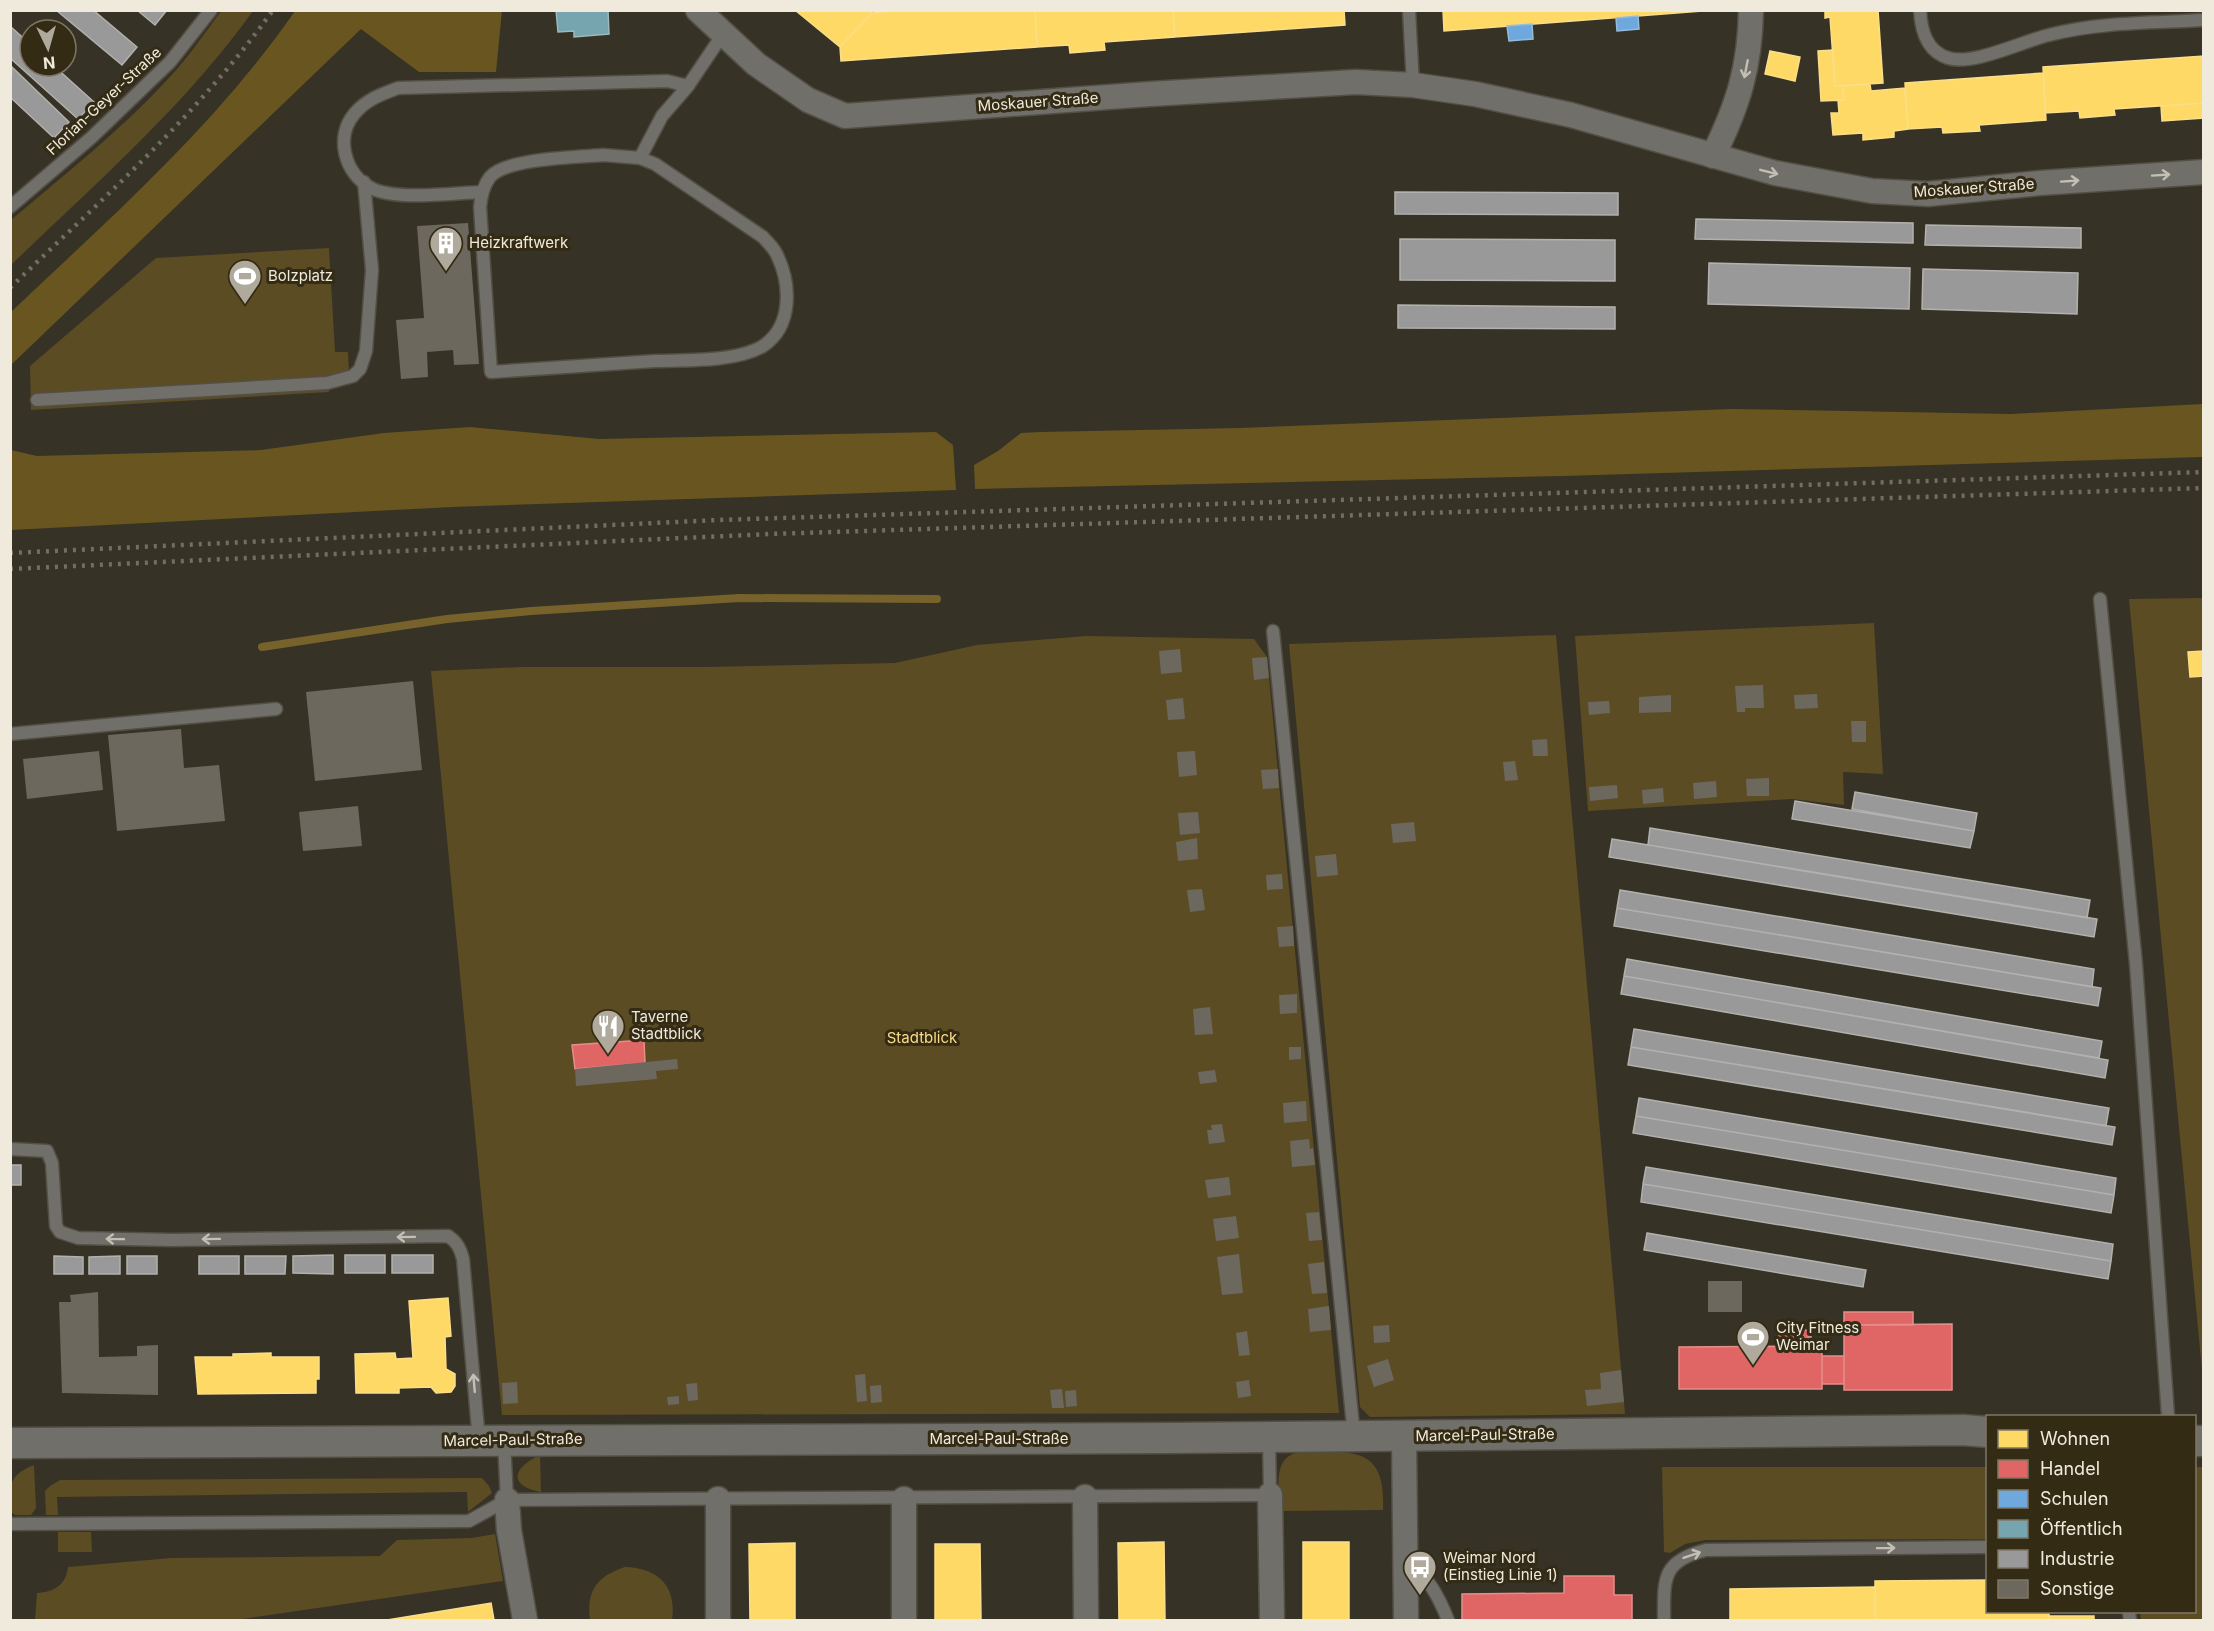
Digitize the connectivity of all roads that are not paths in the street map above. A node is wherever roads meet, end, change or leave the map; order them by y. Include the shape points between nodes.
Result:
1 (211, 10) edge
2 (698, 10) edge
3 (1409, 10) edge
4 (1751, 10) edge
5 (1920, 10) edge
6 (2204, 20) edge
7 (723, 34) junction
8 (1413, 85) junction
9 (688, 86) junction
10 (1713, 156) junction
11 (640, 158) junction
12 (2204, 172) edge
13 (364, 182) junction
14 (482, 192) junction
15 (10, 207) edge
16 (37, 399) dead end
17 (2100, 599) dead end
18 (1273, 631) dead end
19 (276, 709) dead end
20 (10, 734) edge
21 (10, 1149) edge
22 (2168, 1415) edge
23 (1986, 1432) edge
24 (1404, 1435) junction
25 (1354, 1436) junction
26 (1269, 1437) junction
27 (491, 1441) junction
28 (10, 1443) edge
29 (1270, 1495) junction
30 (1085, 1497) junction
31 (718, 1499) junction
32 (904, 1499) junction
33 (507, 1500) junction
34 (10, 1524) edge
35 (1986, 1547) edge
36 (1405, 1559) junction
37 (525, 1620) edge
38 (718, 1620) edge
39 (904, 1620) edge
40 (1086, 1620) edge
41 (1272, 1620) edge
42 (1406, 1620) edge
43 (1448, 1620) edge
44 (1664, 1620) edge

1 - 15 lane, Florian-Geyer-Straße via 162,70
2 - 7 street, Moskauer Straße
3 - 8 lane
4 -> 10 street via 1746,69 1738,100
5 - 6 lane via 1924,38 1934,49 1948,58 1968,60 2050,34
7 - 8 street, Moskauer Straße via 756,64 808,100 845,116 1356,82
7 - 9 lane
8 - 10 street, Moskauer Straße via 1570,115
9 - 11 lane via 662,116
9 - 13 lane via 667,81 398,88 374,97 360,108 343,135 344,156 354,174
10 -> 12 street, Moskauer Straße via 1775,173 1872,191 1928,194
11 - 14 lane via 603,155 522,163 502,168
11 - 14 lane via 662,168 763,237 777,253 788,302 780,329 763,346 737,355 491,372
13 - 14 lane via 394,195
13 - 16 lane via 372,270 366,351 353,376 329,383
17 - 22 lane via 2136,964
18 - 25 lane
19 - 20 lane
27 -> 21 lane via 463,1259 455,1241 448,1236 78,1238 60,1232 56,1226 52,1163 47,1152
23 - 24 street, Marcel-Paul-Straße
24 - 25 street, Marcel-Paul-Straße
24 - 36 street
25 - 26 street, Marcel-Paul-Straße
26 - 27 street, Marcel-Paul-Straße
26 - 29 lane
27 - 28 street, Marcel-Paul-Straße
27 - 33 lane
29 - 30 lane
29 - 41 street
30 - 32 lane
30 - 40 street
31 - 32 lane
31 - 33 lane
31 - 38 street
32 - 39 street
33 - 34 lane via 469,1521
33 - 37 street
44 -> 35 lane via 1664,1585 1676,1562 1706,1550
36 - 42 street
36 - 43 lane via 1426,1577

